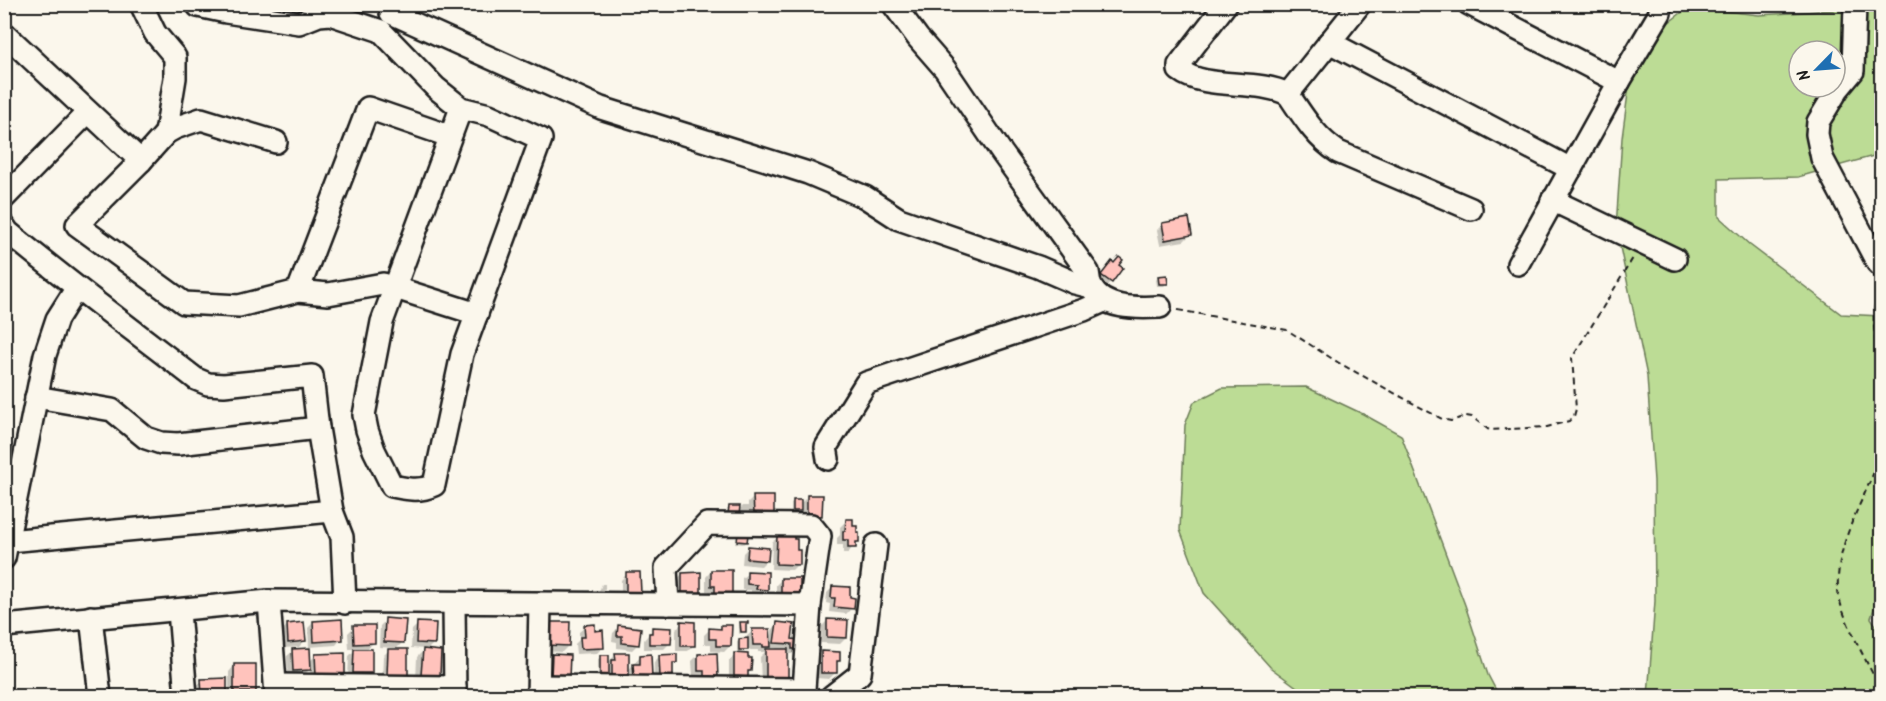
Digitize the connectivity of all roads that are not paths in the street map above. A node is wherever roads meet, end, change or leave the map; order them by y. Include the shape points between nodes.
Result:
1 (141, 4) edge
2 (893, 4) edge
3 (1227, 4) edge
4 (1360, 4) edge
5 (1469, 4) edge
6 (1660, 4) edge
7 (1855, 4) edge
8 (198, 6) edge
9 (390, 16) edge
10 (4, 33) edge
11 (1329, 42) junction
12 (1619, 82) junction
13 (1288, 94) junction
14 (461, 108) junction
15 (88, 112) junction
16 (166, 133) junction
17 (449, 136) junction
18 (276, 142) dead end
19 (141, 161) junction
20 (1571, 169) junction
21 (4, 198) edge
22 (1552, 200) junction
23 (1471, 209) dead end
24 (4, 226) edge
25 (1675, 259) dead end
26 (1518, 264) dead end
27 (1881, 267) edge
28 (394, 287) junction
29 (76, 289) junction
30 (298, 291) junction
31 (1097, 294) junction
32 (1160, 307) road end
33 (477, 314) junction
34 (36, 397) junction
35 (318, 428) junction
36 (828, 459) dead end
37 (332, 511) junction
38 (876, 545) dead end
39 (6, 549) edge
40 (269, 602) junction
41 (345, 603) junction
42 (454, 604) junction
43 (540, 604) junction
44 (668, 604) junction
45 (810, 605) junction
46 (179, 611) junction
47 (91, 617) junction
48 (4, 626) edge
49 (276, 691) edge
50 (539, 691) edge
51 (455, 692) edge
52 (802, 693) edge
53 (100, 696) edge
54 (186, 696) edge
55 (832, 696) edge

1 - 16 street via 155,33 175,57
2 - 31 street via 945,69 1088,272
3 - 13 street via 1179,70 1200,80 1258,85
4 - 11 street
5 - 12 street
6 - 12 street via 1660,13
7 - 27 street via 1853,71 1818,122 1817,134 1822,158
8 - 9 street via 300,23 330,14
9 - 14 street via 436,88
9 - 31 street via 601,108 808,173 865,197 898,219 1038,267
10 - 15 street
11 - 13 street
11 - 20 street
12 - 20 street
13 - 23 street via 1323,142 1338,152
14 - 17 street
14 - 33 street via 489,115 541,139
15 - 19 street
15 - 21 street
16 - 18 street via 201,119
16 - 19 street
17 - 28 street
17 - 30 street via 368,108
19 - 30 street via 76,225 184,303 239,306
20 - 22 street
22 - 25 street
22 - 26 street
24 - 29 street
28 - 30 street via 383,284 328,294
28 - 33 street
28 - 33 street via 382,322 364,414 374,450 392,486 413,490 434,485 462,354
29 - 34 street via 57,319
29 - 35 street via 195,379 208,384 312,376
31 - 32 street via 1136,308
31 - 36 street via 1084,310 866,383 826,447
34 - 35 street via 112,410 146,438 161,443
34 - 39 street
35 - 37 street
37 - 39 street
37 - 41 street via 342,537
38 - 55 street via 860,674
40 - 41 street
40 - 46 street
40 - 49 street
41 - 42 street
42 - 43 street
42 - 51 street
43 - 44 street
43 - 50 street
44 - 45 street
44 - 45 street via 666,568 707,524 811,525 819,536
45 - 52 street
46 - 47 street
46 - 54 street
47 - 48 street
47 - 53 street
49 - 51 street
50 - 52 street

